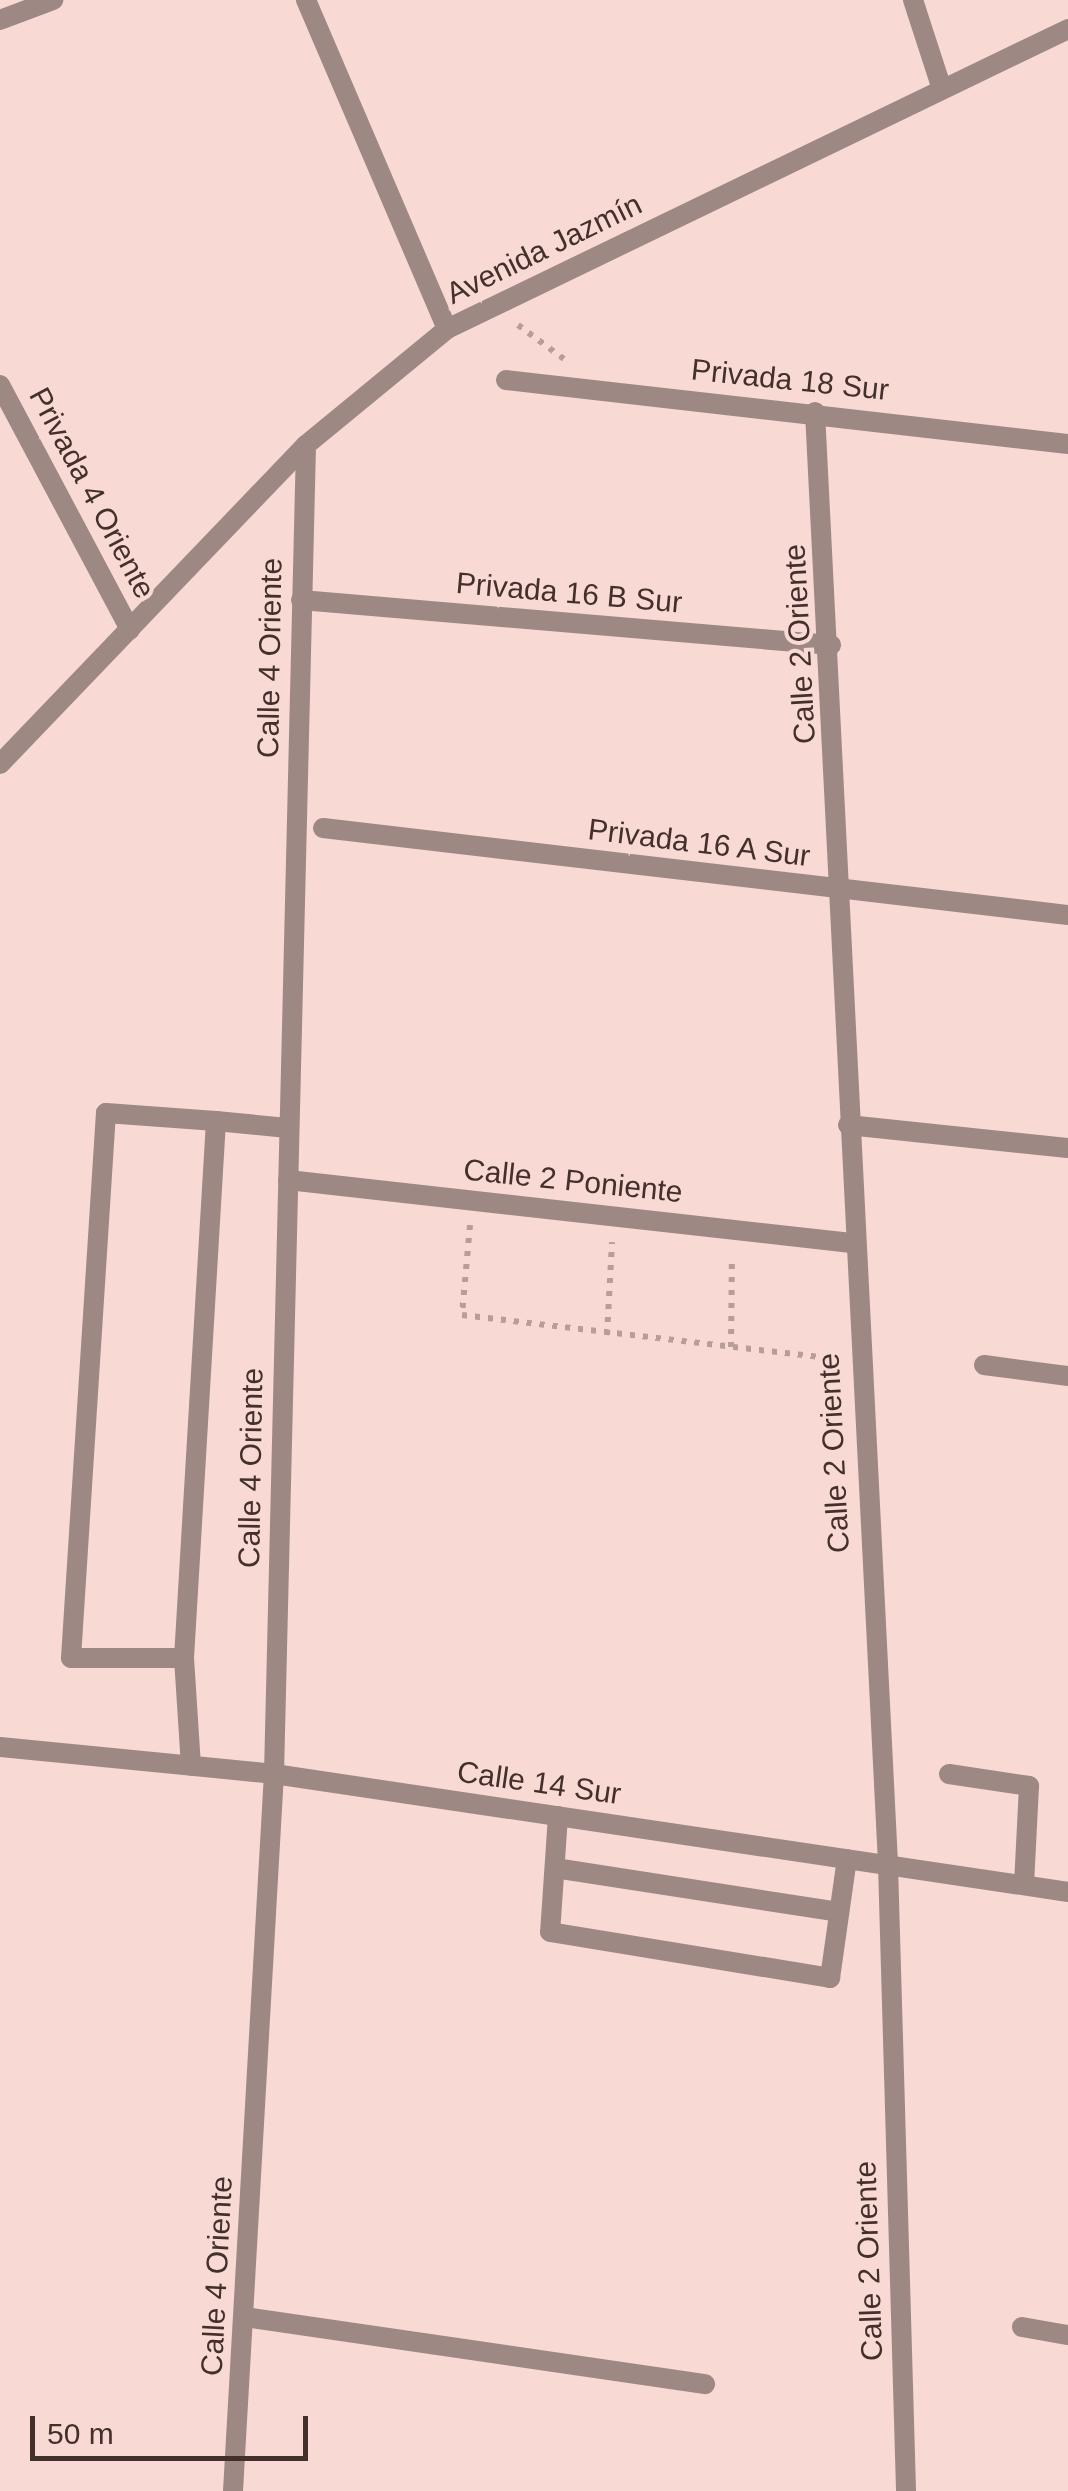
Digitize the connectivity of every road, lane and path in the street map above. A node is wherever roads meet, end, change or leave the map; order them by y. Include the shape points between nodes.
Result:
1 (53, 0) edge
2 (306, 0) edge
3 (913, 0) edge
4 (0, 20) edge
5 (1068, 29) edge
6 (942, 89) junction
7 (490, 308) junction
8 (447, 329) junction
9 (506, 380) dead end
10 (0, 386) edge
11 (586, 388) junction
12 (815, 412) junction
13 (1068, 444) edge
14 (306, 445) junction
15 (302, 600) junction
16 (130, 630) junction
17 (831, 645) junction
18 (0, 764) edge
19 (324, 828) dead end
20 (842, 890) junction
21 (1068, 914) edge
22 (216, 1121) junction
23 (848, 1126) junction
24 (288, 1128) junction
25 (1068, 1148) edge
26 (288, 1180) junction
27 (473, 1200) junction
28 (614, 1216) junction
29 (733, 1230) junction
30 (851, 1243) junction
31 (607, 1335) junction
32 (732, 1347) junction
33 (858, 1361) junction
34 (984, 1364) dead end
35 (1068, 1376) edge
36 (184, 1658) junction
37 (0, 1748) edge
38 (191, 1766) junction
39 (274, 1774) junction
40 (950, 1774) dead end
41 (558, 1816) junction
42 (847, 1859) junction
43 (888, 1866) junction
44 (555, 1868) junction
45 (1024, 1885) junction
46 (1068, 1892) edge
47 (840, 1912) junction
48 (245, 2317) junction
49 (1022, 2327) dead end
50 (1068, 2334) edge
51 (705, 2384) dead end
52 (233, 2491) edge
53 (906, 2491) edge

1 - 4 street
2 - 8 street
3 - 6 street
5 - 6 street, Avenida Jazmín
6 - 7 street, Avenida Jazmín
7 - 8 street, Avenida Jazmín
7 - 11 path via 562,355
8 - 14 street, Avenida Jazmín
9 - 11 street, Privada 18 Sur
10 - 16 street, Privada 4 Oriente
11 - 12 street, Privada 18 Sur
12 - 13 street, Privada 18 Sur
12 - 17 street, Calle 2 Oriente
14 - 15 street, Calle 4 Oriente
14 - 16 street, Avenida Jazmín
15 - 17 street, Privada 16 B Sur
15 - 24 street, Calle 4 Oriente
16 - 18 street, Avenida Jazmín
17 - 20 street, Calle 2 Oriente
19 - 20 street, Privada 16 A Sur
20 - 21 street, Privada 16 A Sur
20 - 23 street, Calle 2 Oriente
22 - 24 street
22 - 36 street
22 - 36 street via 106,1112 71,1658
23 - 25 street
23 - 30 street, Calle 2 Oriente
24 - 26 street, Calle 4 Oriente
26 - 27 street, Calle 2 Poniente
26 - 39 street, Calle 4 Oriente
27 - 28 street, Calle 2 Poniente
27 - 31 path via 462,1315
28 - 29 street, Calle 2 Poniente
28 - 31 path
29 - 30 street, Calle 2 Poniente
29 - 32 path
30 - 33 street, Calle 2 Oriente
31 - 32 path
32 - 33 path
33 - 43 street, Calle 2 Oriente
34 - 35 street
36 - 38 street
37 - 38 street, Calle 14 Sur
38 - 39 street, Calle 14 Sur
39 - 41 street, Calle 14 Sur
39 - 48 street, Calle 4 Oriente
40 - 45 street via 1029,1786
41 - 42 street, Calle 14 Sur
41 - 44 street
42 - 43 street, Calle 14 Sur
42 - 47 street
43 - 45 street, Calle 14 Sur
43 - 53 street, Calle 2 Oriente
44 - 47 street
44 - 47 street via 550,1932 830,1978
45 - 46 street, Calle 14 Sur
48 - 51 street
48 - 52 street, Calle 4 Oriente
49 - 50 street

